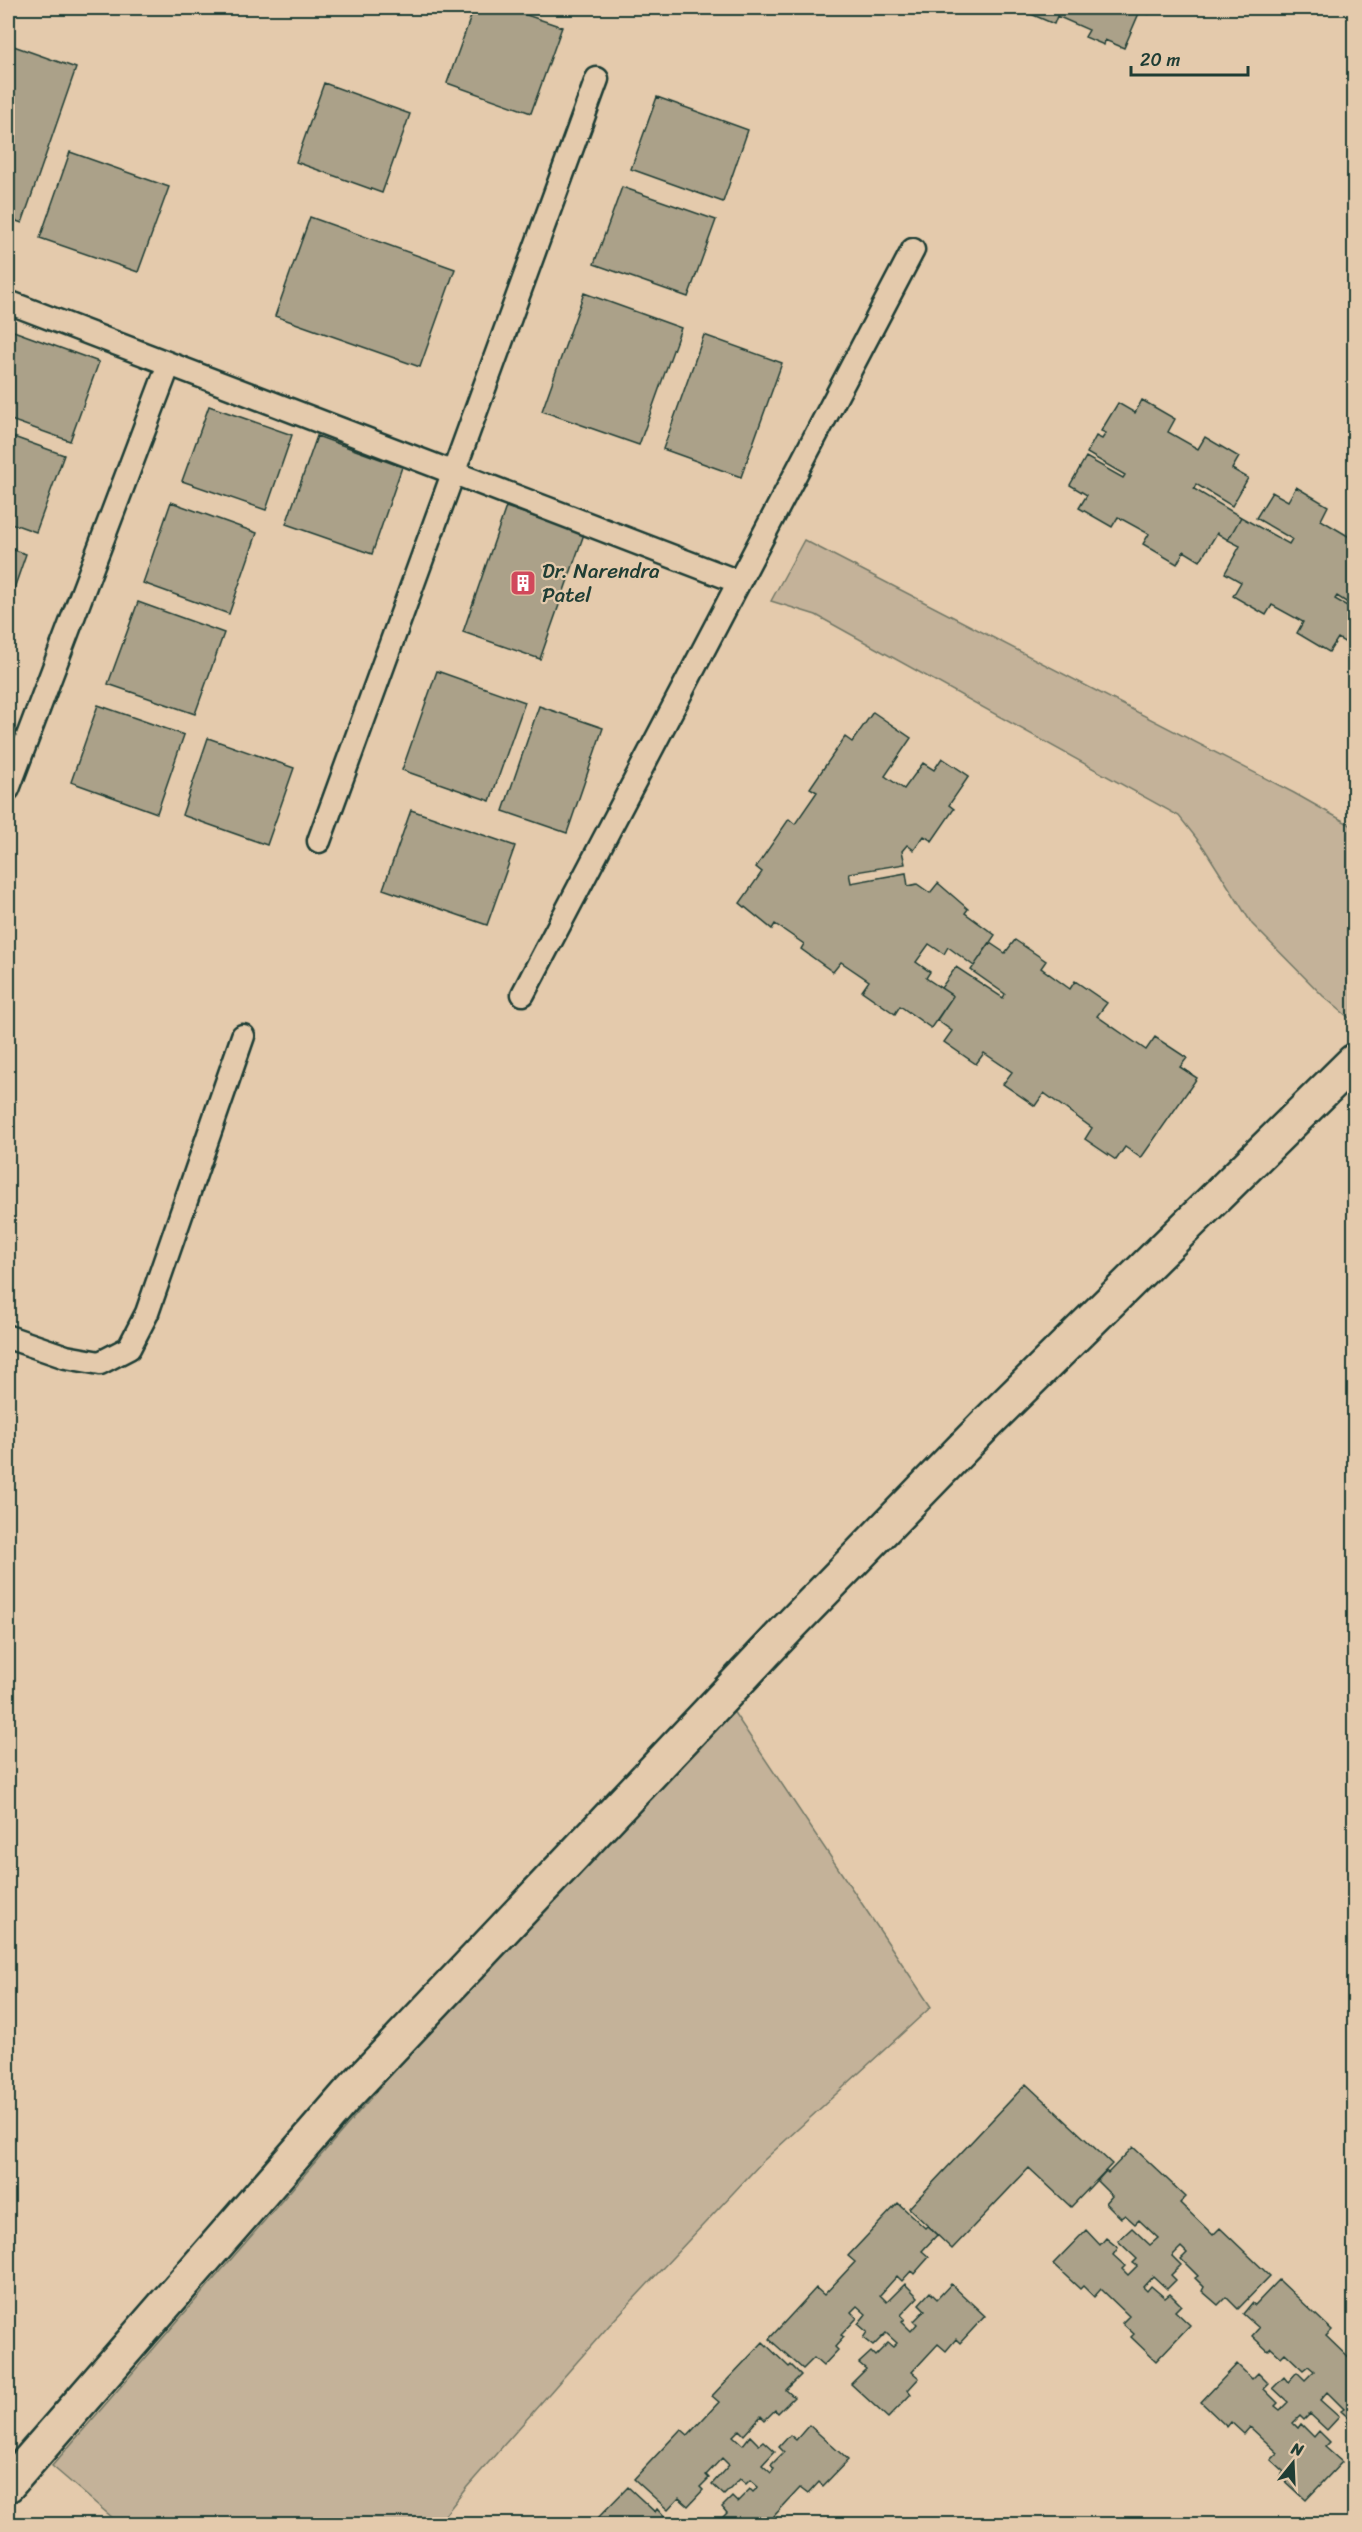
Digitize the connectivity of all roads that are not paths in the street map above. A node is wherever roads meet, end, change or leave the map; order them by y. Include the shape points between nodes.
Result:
1 (597, 79) dead end
2 (913, 250) dead end
3 (8, 302) edge
4 (169, 364) junction
5 (453, 473) junction
6 (739, 582) junction
7 (8, 789) edge
8 (320, 841) dead end
9 (523, 994) dead end
10 (243, 1036) dead end
11 (1354, 1061) edge
12 (8, 1336) edge
13 (8, 2484) edge

1 - 5 lane
2 - 6 lane
3 - 4 lane
4 - 5 lane
4 - 7 lane
5 - 6 lane
5 - 8 lane
6 - 9 lane
10 - 12 lane via 147,1313 129,1348 100,1363 66,1357
11 - 13 street via 989,1421 561,1868 347,2095

